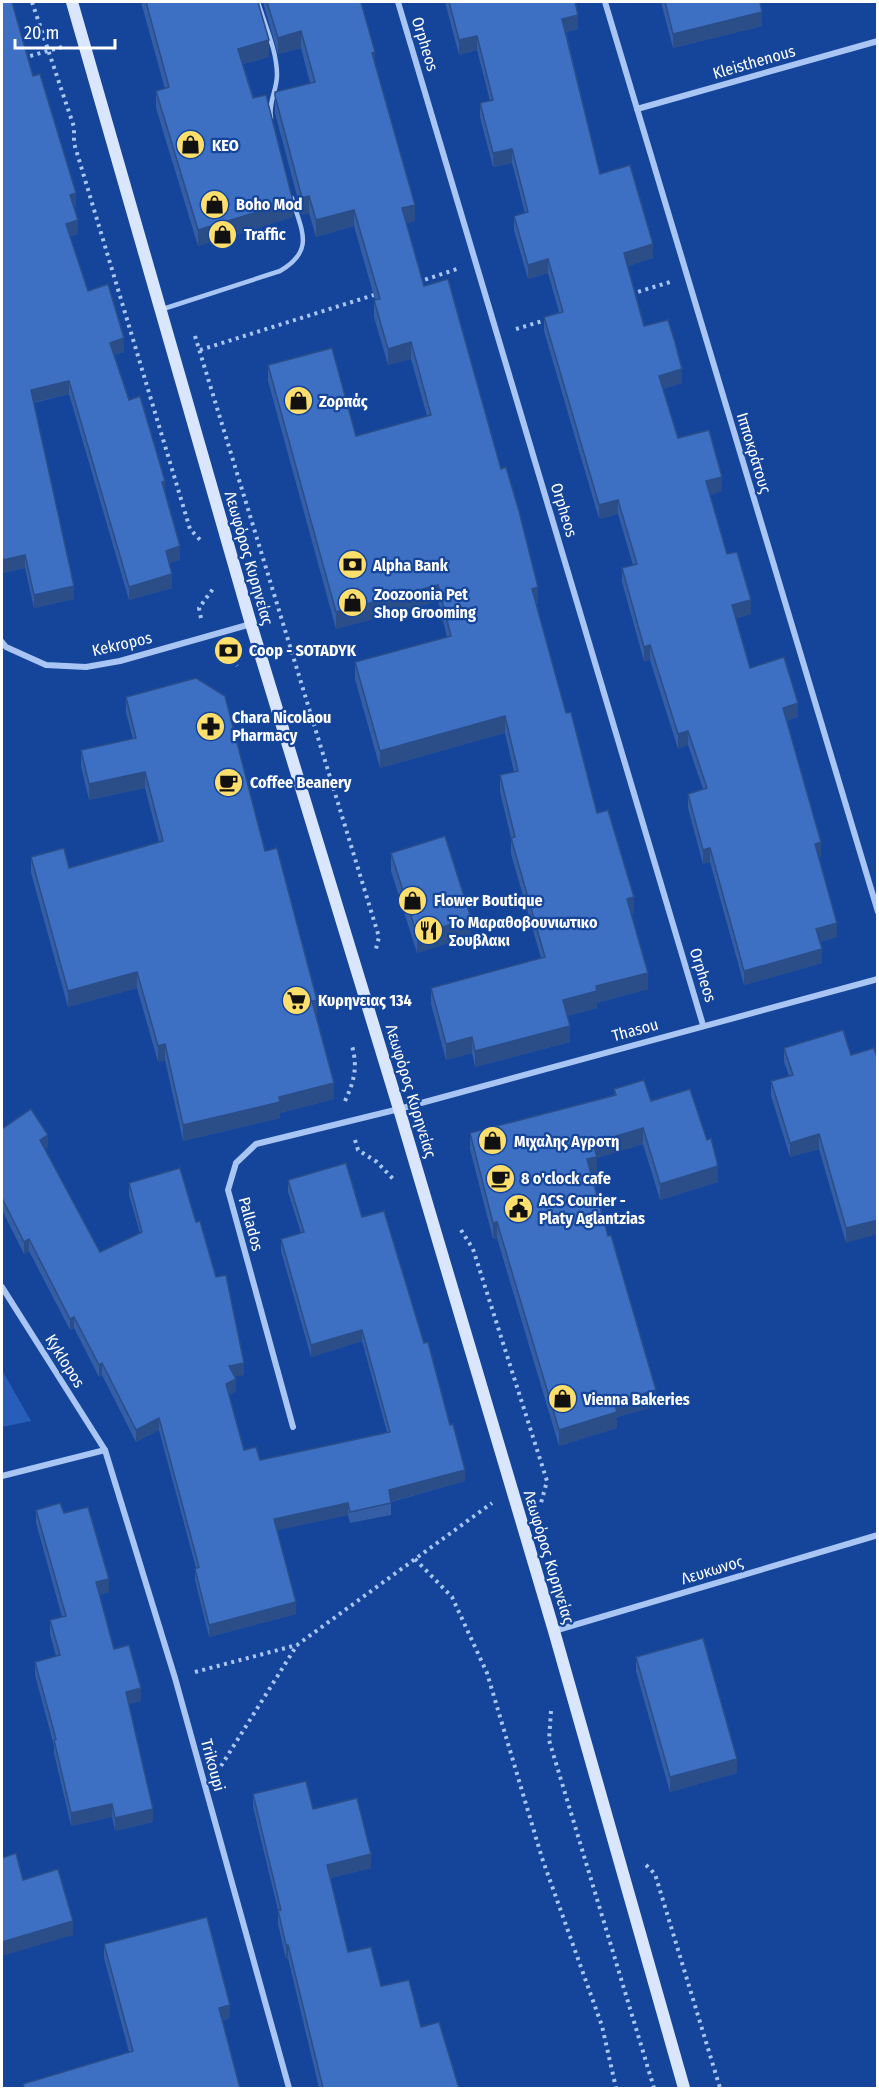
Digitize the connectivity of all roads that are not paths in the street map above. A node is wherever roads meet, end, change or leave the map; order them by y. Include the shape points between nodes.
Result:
1 (72, 2) edge
2 (258, 2) edge
3 (398, 2) edge
4 (605, 2) edge
5 (878, 41) edge
6 (637, 109) junction
7 (272, 123) edge
8 (289, 188) edge
9 (160, 309) junction
10 (251, 624) junction
11 (2, 642) edge
12 (876, 898) edge
13 (878, 912) edge
14 (878, 979) edge
15 (703, 1025) junction
16 (399, 1109) junction
17 (2, 1287) edge
18 (293, 1426) dead end
19 (105, 1450) junction
20 (2, 1476) edge
21 (878, 1535) edge
22 (554, 1631) junction
23 (289, 2088) edge
24 (684, 2088) edge

1 - 9 main road, Λεωφόρος Κυρηνείας
2 - 7 lane via 276,64
3 - 15 street, Orpheos
4 - 6 street, Ιπποκράτους
5 - 6 street, Kleisthenous
6 - 12 street, Ιπποκράτους
8 - 9 lane via 304,242 292,264
9 - 10 main road, Λεωφόρος Κυρηνείας
10 - 11 street, Kekropos via 86,667 45,665
10 - 16 main road, Λεωφόρος Κυρηνείας
12 - 13 street, Ιπποκράτους
14 - 15 street, Thasou
15 - 16 street, Thasou
16 - 18 street, Pallados via 256,1144 236,1163 228,1190
16 - 22 main road, Λεωφόρος Κυρηνείας
17 - 19 street, Kyklopos
19 - 20 street
19 - 23 street, Trikoupi via 175,1677
21 - 22 street, Λευκωνος
22 - 24 main road, Λεωφόρος Κυρηνείας

